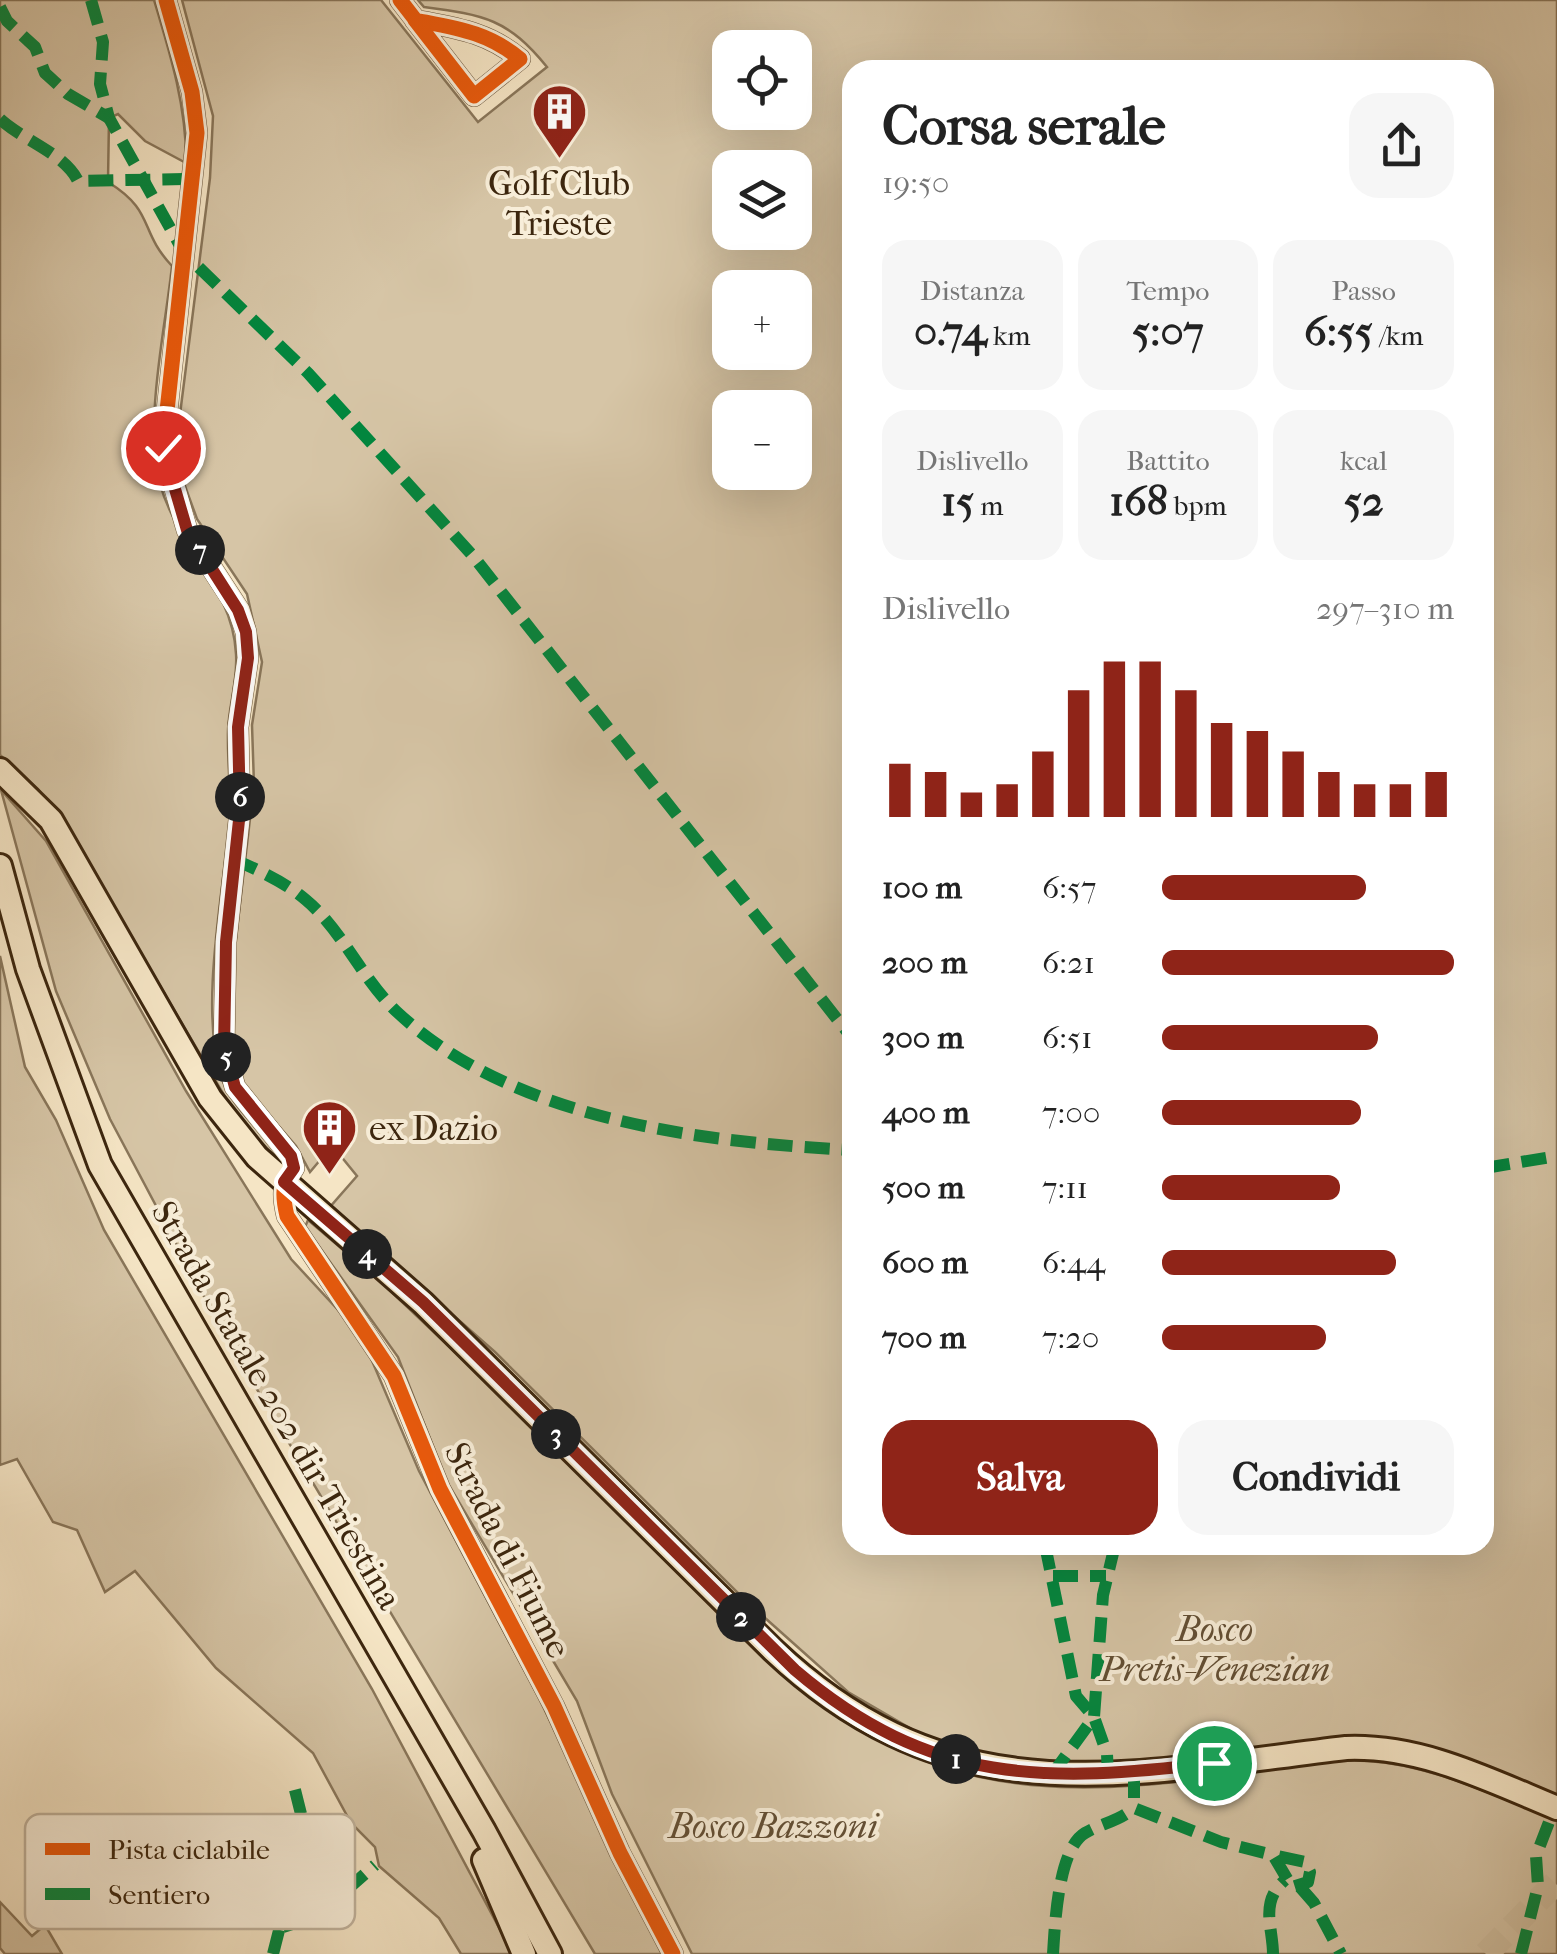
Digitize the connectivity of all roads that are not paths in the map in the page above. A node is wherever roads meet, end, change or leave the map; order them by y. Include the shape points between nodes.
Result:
1 (166, 0) edge
2 (400, 0) edge
3 (415, 20) junction
4 (6, 775) edge
5 (0, 866) edge
6 (284, 1182) junction
7 (383, 1661) junction
8 (1557, 1808) edge
9 (484, 1831) junction
10 (524, 1954) edge
11 (550, 1954) edge
12 (566, 1954) edge
13 (672, 1954) edge

1 - 6 street, Strada di Fiume via 197,134 163,448 187,530 246,632 224,1047 235,1087 291,1156 294,1168
2 - 3 street
3 - 3 street via 474,96 520,59 474,31
4 - 6 main road via 58,830 210,1098
5 - 7 main road, Strada Statale 202 dir Triestina via 28,968 100,1164
6 - 8 main road via 423,1302 795,1670 879,1727 972,1764 1050,1776 1386,1748
6 - 13 street, Strada di Fiume via 287,1216 394,1376 432,1473 554,1706
7 - 9 main road, Strada Statale 202 dir Triestina
7 - 10 main road
9 - 11 main road, Strada Statale 202 dir Triestina
9 - 12 main road via 537,1900

